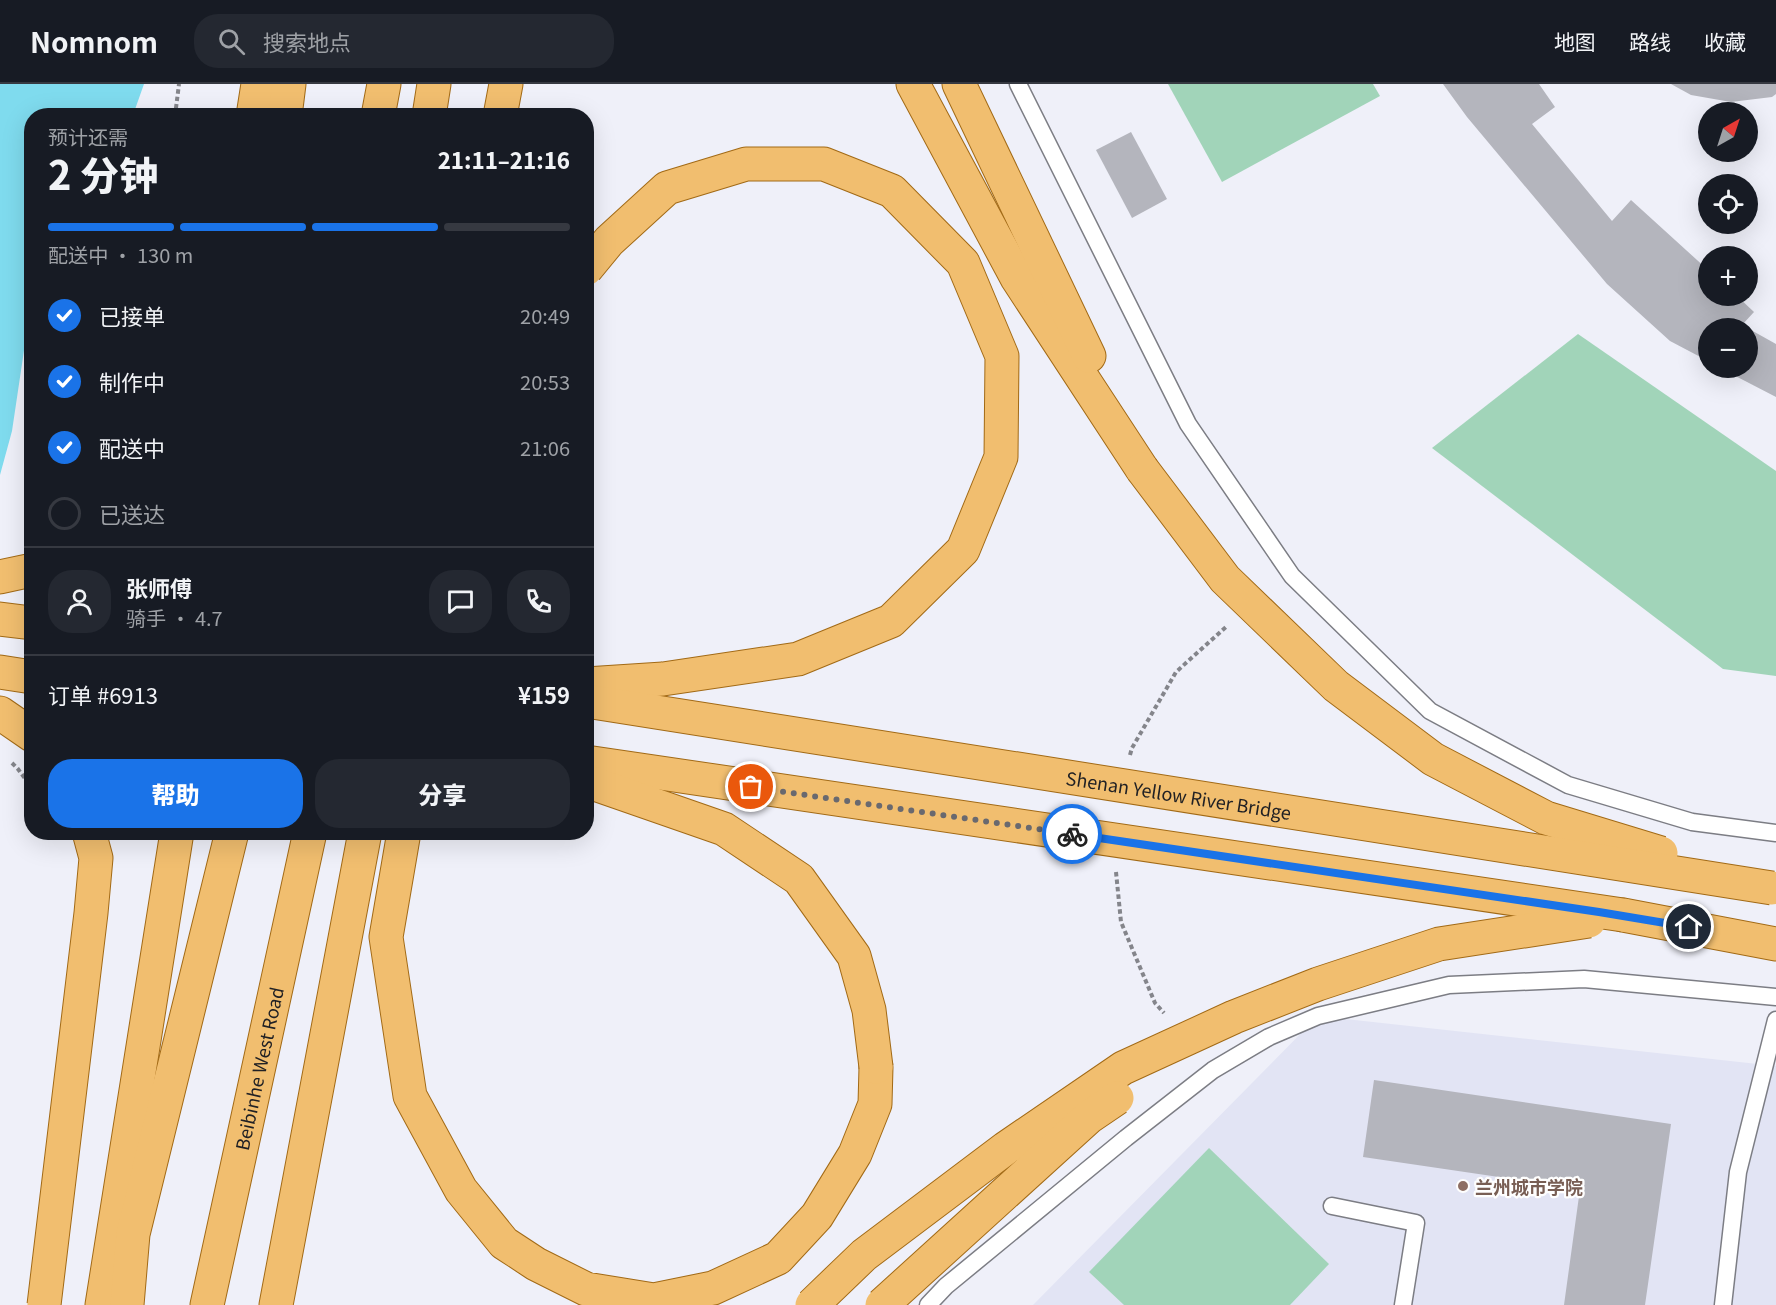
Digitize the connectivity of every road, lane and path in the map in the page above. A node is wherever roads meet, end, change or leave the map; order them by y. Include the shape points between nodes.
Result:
1 (179, 84) edge
2 (258, 84) edge
3 (289, 84) edge
4 (384, 84) edge
5 (434, 84) edge
6 (506, 84) edge
7 (913, 84) edge
8 (959, 84) edge
9 (1018, 84) edge
10 (176, 108) edge
11 (254, 108) edge
12 (286, 108) edge
13 (380, 108) edge
14 (430, 108) edge
15 (502, 108) edge
16 (594, 260) edge
17 (1142, 469) junction
18 (24, 572) edge
19 (0, 577) edge
20 (0, 619) edge
21 (24, 622) edge
22 (0, 672) edge
23 (24, 676) edge
24 (594, 683) edge
25 (594, 702) edge
26 (0, 713) edge
27 (24, 730) edge
28 (9, 761) dead end
29 (594, 763) edge
30 (24, 777) edge
31 (594, 784) edge
32 (1776, 832) edge
33 (91, 840) edge
34 (176, 840) edge
35 (230, 840) edge
36 (308, 840) edge
37 (363, 840) edge
38 (384, 840) edge
39 (403, 840) edge
40 (1774, 888) edge
41 (352, 901) junction
42 (1623, 915) junction
43 (1776, 944) edge
44 (1776, 997) edge
45 (1234, 1017) junction
46 (1776, 1020) edge
47 (1332, 1206) dead end
48 (44, 1305) edge
49 (102, 1305) edge
50 (127, 1305) edge
51 (207, 1305) edge
52 (276, 1305) edge
53 (812, 1305) edge
54 (882, 1305) edge
55 (928, 1305) edge
56 (1403, 1305) edge
57 (1722, 1305) edge

1 - 10 path
2 - 11 main road
3 - 12 main road
4 - 13 main road
5 - 14 main road
6 - 15 main road
7 - 17 main road via 1017,278
8 - 17 main road
9 - 32 lane via 1188,424 1292,576 1430,711 1568,785 1692,822
16 - 24 main road, bridge via 667,188 746,164 824,164 892,191 963,263 1002,356 1001,457 963,550 891,621 798,659 663,679
17 - 40 main road, bridge via 1225,579 1336,686 1433,759 1546,818
18 - 19 main road
20 - 21 main road
22 - 23 main road
25 - 40 main road, Shenan Yellow River Bridge, bridge
26 - 27 main road
28 - 30 path
29 - 42 main road, bridge
31 - 39 main road, bridge via 724,829 799,879 854,956 869,1010 876,1067 875,1104 855,1154 817,1216 778,1258 713,1288 654,1300 586,1289 504,1244 461,1190 410,1096 386,937
33 - 48 main road, bridge via 96,858 91,913
34 - 49 main road
35 - 50 main road via 133,1234
36 - 51 main road, Beibinhe West Road
37 - 41 main road
38 - 41 main road
41 - 52 main road
42 - 43 main road
42 - 45 main road, bridge via 1439,944
44 - 55 lane via 1584,979 1449,986 1318,1016 1269,1037 1213,1070
45 - 53 main road, bridge via 1123,1068 1006,1148 864,1255
45 - 54 main road, bridge via 1089,1117
46 - 57 lane via 1738,1172
47 - 56 lane via 1416,1223

